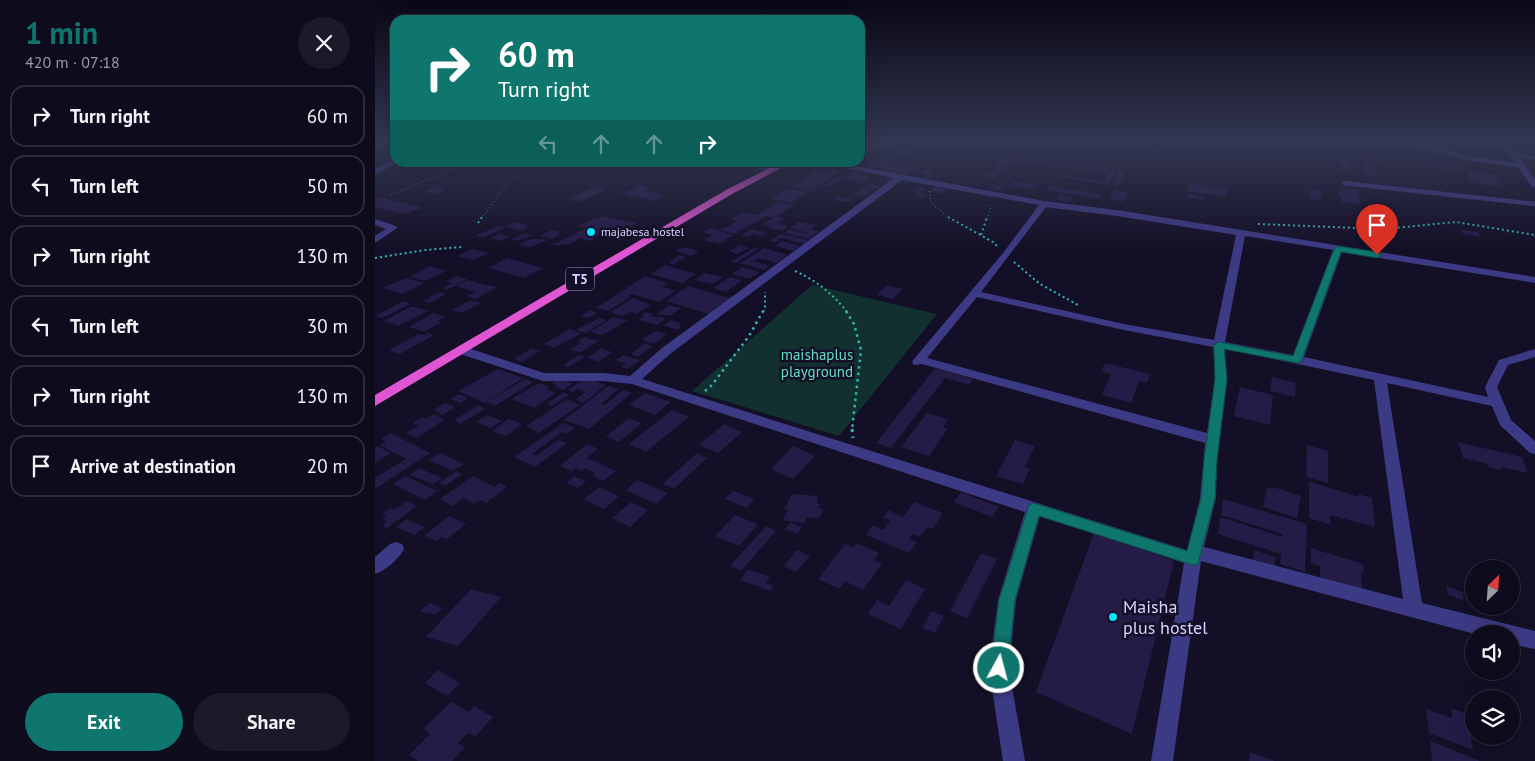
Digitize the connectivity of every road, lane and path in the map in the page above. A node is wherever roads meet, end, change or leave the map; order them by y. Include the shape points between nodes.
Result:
1 (899, 178) edge
2 (430, 179) edge
3 (511, 179) edge
4 (756, 179) edge
5 (903, 179) edge
6 (927, 182) junction
7 (1345, 183) dead end
8 (978, 192) junction
9 (391, 195) dead end
10 (1044, 204) junction
11 (1535, 204) edge
12 (375, 222) edge
13 (478, 224) dead end
14 (1246, 228) junction
15 (981, 235) junction
16 (1535, 235) edge
17 (375, 240) edge
18 (461, 247) dead end
19 (1338, 249) junction
20 (1006, 255) junction
21 (375, 258) edge
22 (782, 266) junction
23 (1535, 280) edge
24 (759, 283) junction
25 (975, 294) junction
26 (1084, 308) dead end
27 (1219, 345) junction
28 (461, 350) junction
29 (1535, 353) edge
30 (1297, 360) junction
31 (1380, 377) junction
32 (633, 380) junction
33 (692, 400) junction
34 (375, 401) edge
35 (1497, 403) junction
36 (1213, 440) junction
37 (1535, 450) edge
38 (855, 452) junction
39 (1034, 508) junction
40 (396, 550) dead end
41 (1194, 556) junction
42 (375, 567) edge
43 (1414, 610) junction
44 (1474, 625) edge
45 (1520, 636) edge
46 (1535, 640) edge
47 (1014, 761) edge
48 (1162, 761) edge

1 - 22 street
2 - 9 path
3 - 13 path
4 - 28 highway, T5
5 - 6 street
6 - 8 street
6 - 15 path via 930,203
7 - 11 lane
8 - 10 street
8 - 15 path via 991,207
10 - 14 street
10 - 20 street
12 - 17 street via 393,228
14 - 16 path via 1383,229 1456,222
14 - 19 street
14 - 27 street
15 - 20 path
18 - 21 path
19 - 23 street
19 - 30 street
20 - 25 street
20 - 26 path via 1040,284
22 - 24 street
22 - 38 path via 803,274 827,290 845,307 856,333 861,348 852,426
24 - 32 street via 666,351
24 - 33 path via 766,293 765,308 749,336 712,385
25 - 27 street via 1124,328
25 - 36 street via 919,361
27 - 30 street
27 - 36 street via 1221,379
28 - 32 street via 543,377
28 - 34 highway, T5
29 - 35 street via 1503,363 1491,387
30 - 31 street
31 - 35 street
31 - 43 street
32 - 33 street
33 - 38 street
35 - 37 street via 1505,422
36 - 41 street via 1208,498
38 - 39 street
39 - 41 street
39 - 47 street via 1007,600 999,668
40 - 42 street
41 - 43 street
41 - 48 street
43 - 44 street
45 - 46 street

